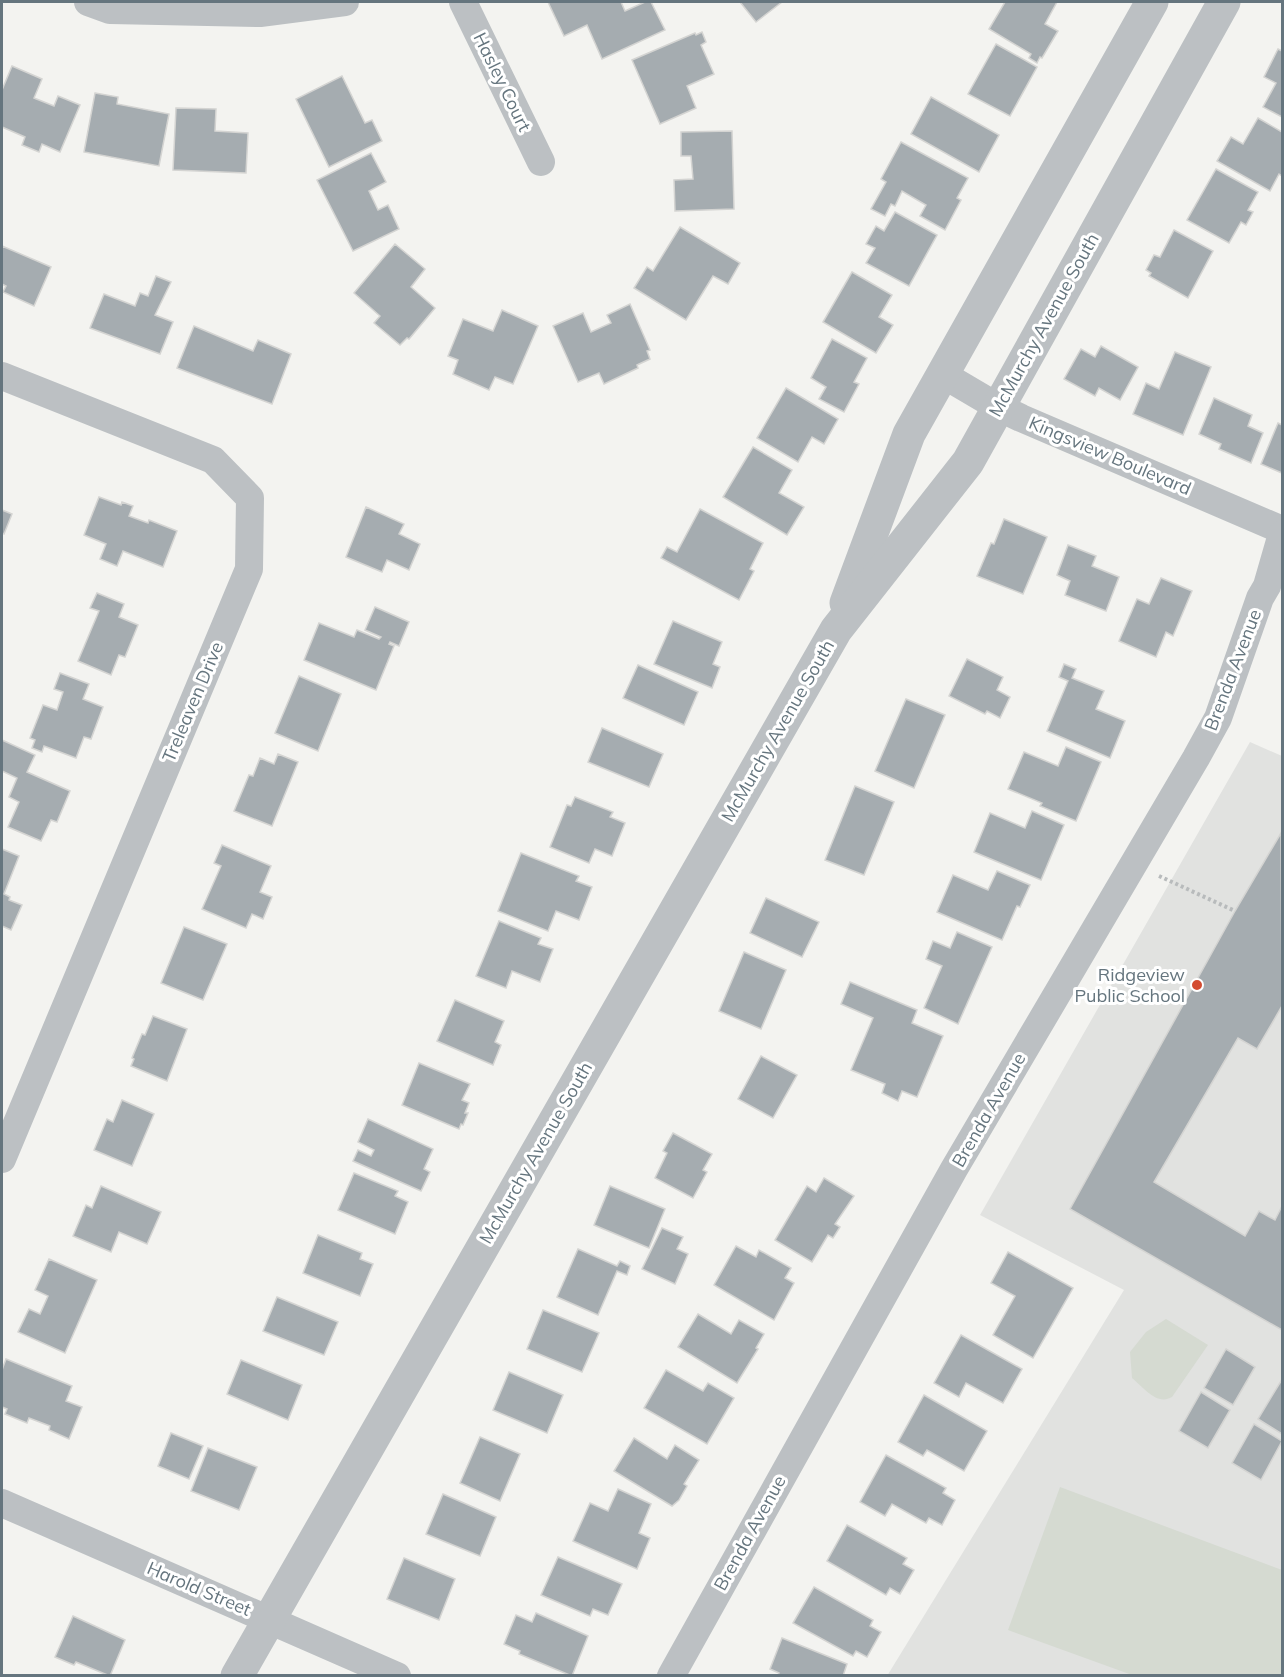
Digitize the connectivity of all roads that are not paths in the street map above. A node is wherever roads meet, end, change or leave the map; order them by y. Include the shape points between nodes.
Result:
1 (88, 2) edge
2 (345, 2) edge
3 (463, 2) edge
4 (1152, 2) edge
5 (1224, 2) edge
6 (541, 162) dead end
7 (942, 374) junction
8 (2, 376) edge
9 (998, 407) junction
10 (1282, 532) edge
11 (836, 630) junction
12 (2, 1159) edge
13 (2, 1503) edge
14 (268, 1618) junction
15 (237, 1676) edge
16 (397, 1676) edge
17 (671, 1676) edge

1 - 2 street via 110,10 260,13
3 - 6 street, Hasley Court
4 - 7 street, McMurchy Avenue South
5 - 9 street, McMurchy Avenue South
7 - 9 street, Kingsview Boulevard
7 - 11 street, McMurchy Avenue South via 904,444
8 - 12 street, Treleaven Drive via 213,460 250,498 249,569
9 - 10 street, Kingsview Boulevard
9 - 11 street, McMurchy Avenue South via 961,472
10 - 17 street, Brenda Avenue via 1267,586 1218,718 954,1169
11 - 14 street, McMurchy Avenue South
13 - 14 street, Harold Street
14 - 15 street, McMurchy Avenue South
14 - 16 street, Harold Street

